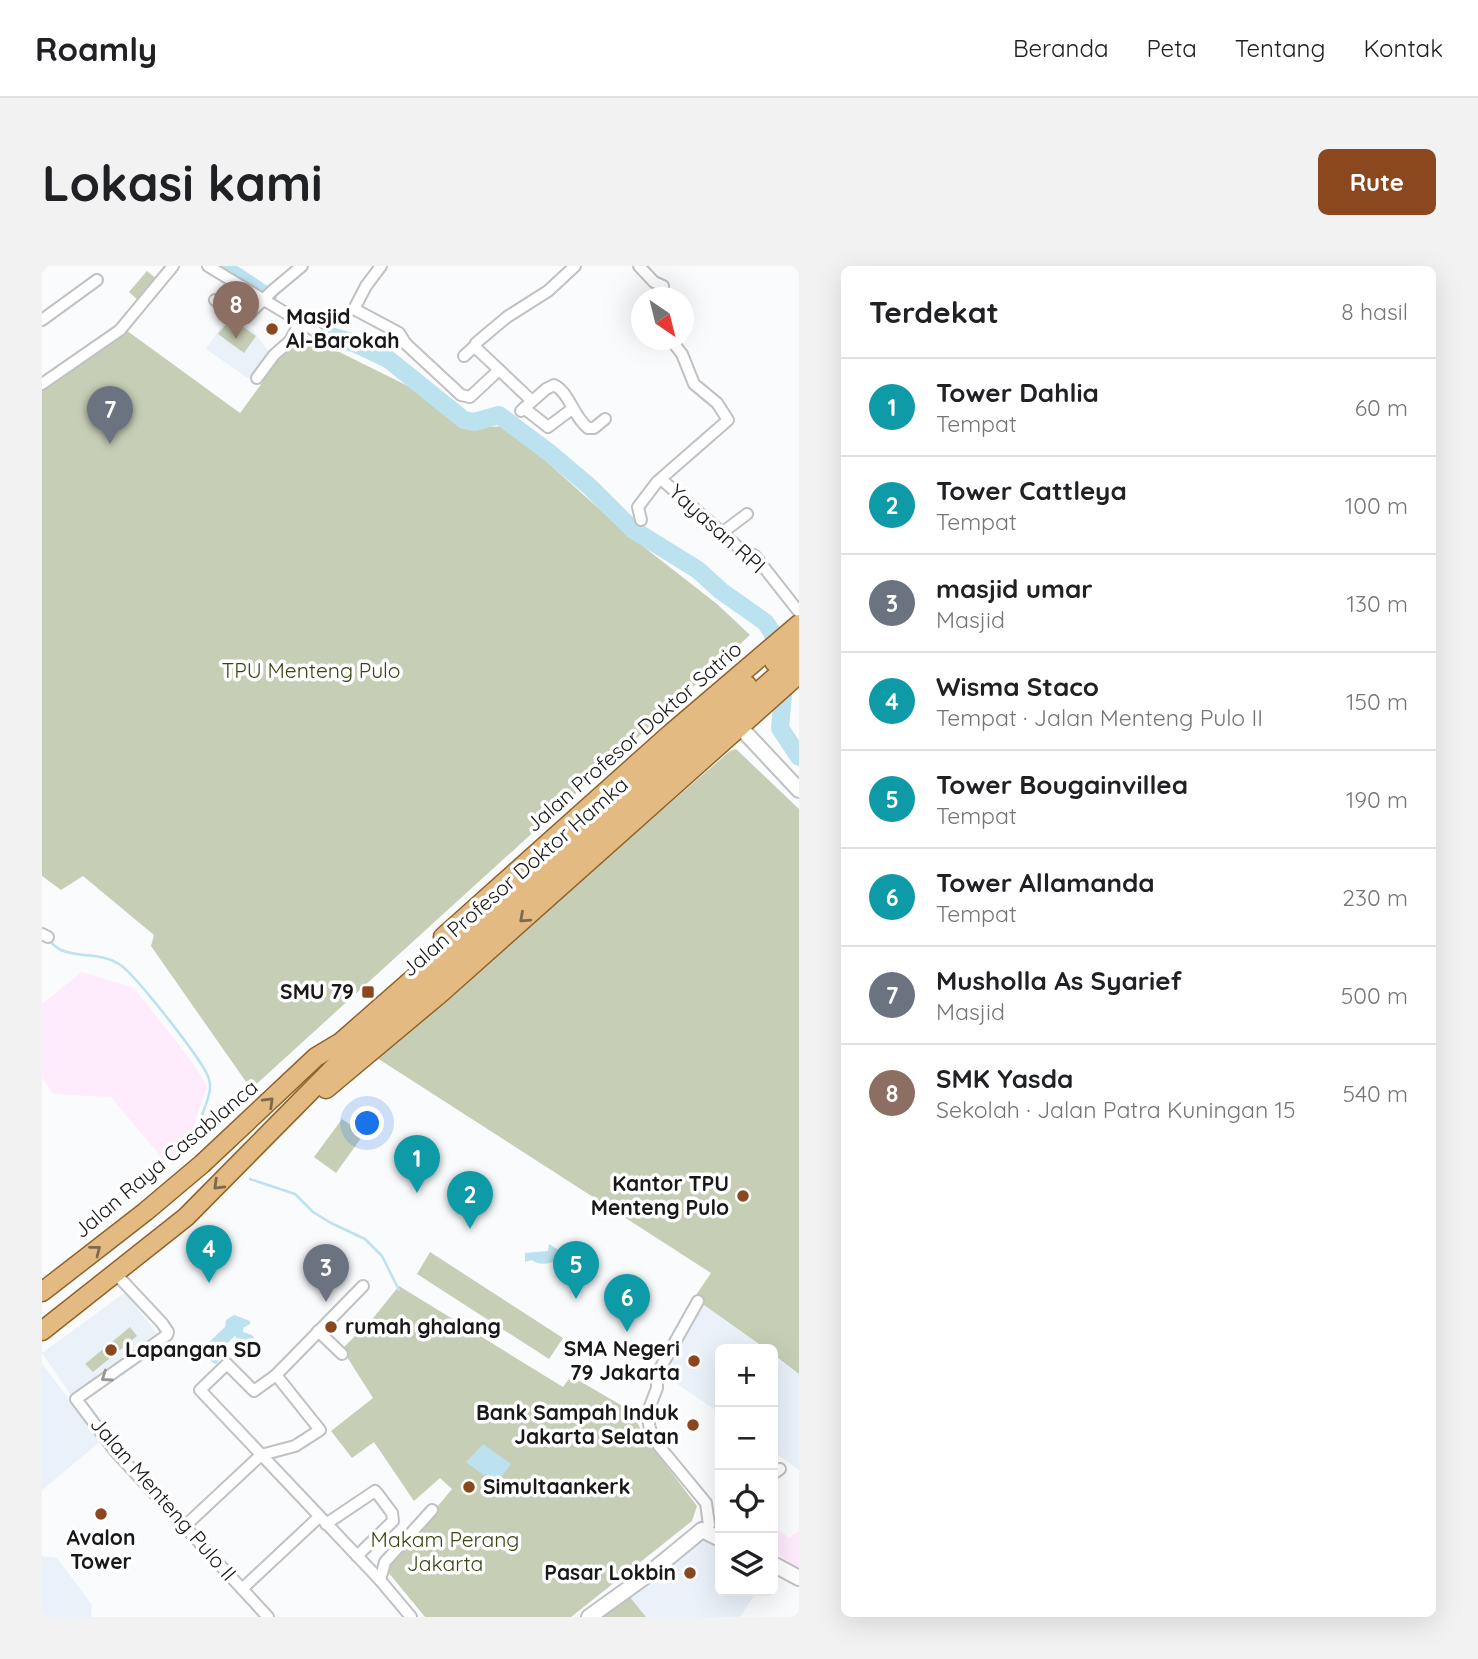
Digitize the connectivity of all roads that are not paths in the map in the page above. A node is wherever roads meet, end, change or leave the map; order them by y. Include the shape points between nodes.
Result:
1 (173, 266) edge
2 (208, 266) edge
3 (302, 266) edge
4 (381, 266) edge
5 (575, 266) edge
6 (639, 266) edge
7 (97, 280) dead end
8 (662, 287) edge
9 (267, 297) junction
10 (215, 300) dead end
11 (42, 320) edge
12 (300, 322) junction
13 (317, 332) dead end
14 (476, 345) junction
15 (678, 350) edge
16 (464, 356) dead end
17 (499, 370) junction
18 (257, 378) dead end
19 (44, 379) edge
20 (526, 407) junction
21 (572, 409) junction
22 (605, 419) dead end
23 (661, 479) junction
24 (747, 513) dead end
25 (641, 520) dead end
26 (723, 532) junction
27 (799, 612) edge
28 (799, 624) edge
29 (799, 640) edge
30 (799, 656) edge
31 (799, 674) edge
32 (740, 727) junction
33 (799, 790) edge
34 (356, 1037) junction
35 (316, 1057) junction
36 (267, 1138) junction
37 (116, 1274) junction
38 (363, 1286) dead end
39 (42, 1292) edge
40 (698, 1301) dead end
41 (42, 1331) edge
42 (318, 1331) junction
43 (342, 1354) dead end
44 (276, 1375) junction
45 (261, 1455) junction
46 (432, 1510) dead end
47 (715, 1519) edge
48 (323, 1520) junction
49 (185, 1526) junction
50 (705, 1527) junction
51 (715, 1535) edge
52 (357, 1556) junction
53 (778, 1566) edge
54 (799, 1577) edge
55 (380, 1580) junction
56 (242, 1589) junction
57 (268, 1617) edge
58 (411, 1617) edge
59 (589, 1617) edge

1 - 19 street via 120,330
2 - 9 street
3 - 9 street
4 - 17 street via 354,309 399,333 461,395 470,397
5 - 14 street via 536,301 489,330
6 - 8 street
7 - 11 street
9 - 10 street via 246,317
9 - 12 street
12 - 13 street
12 - 18 street via 290,341
14 - 16 street
14 - 17 street
15 - 23 street via 694,384 729,420
17 - 20 street
20 - 21 street via 548,427
20 - 21 street via 548,387 556,386 564,391
21 - 22 street via 590,429
23 - 25 street via 638,506
23 - 26 street, Yayasan RPI
24 - 26 street
26 - 27 street, Yayasan RPI via 755,556
28 - 35 main road, Jalan Profesor Doktor Satrio via 375,997
29 - 34 main road, Jalan Profesor Doktor Hamka
30 - 34 main road, Jalan Profesor Doktor Hamka
31 - 32 main road
32 - 33 street
32 -> 36 main road via 442,992
34 - 35 main road, Jalan Profesor Doktor Hamka
34 - 36 main road, Jalan Profesor Doktor Hamka
39 -> 35 main road, Jalan Raya Casablanca via 202,1164
36 -> 37 main road via 186,1217
37 - 41 main road
37 -> 49 street, Jalan Menteng Pulo II via 162,1323 167,1335 75,1399 115,1451
38 - 42 street
40 - 50 street via 657,1374 647,1414 659,1446 706,1503
42 - 43 street
42 - 44 street
44 - 45 street via 320,1430 295,1446
44 - 45 street via 254,1391 227,1364 200,1390
45 - 48 street
45 - 49 street
46 - 55 street via 385,1562
47 - 50 street
48 - 52 street
48 - 52 street via 377,1493 393,1521
48 - 56 street
49 - 56 street, Jalan Menteng Pulo II
50 - 51 street
50 - 59 street
52 - 55 street
53 - 54 street
55 - 58 street
56 - 57 street, Jalan Menteng Pulo II

